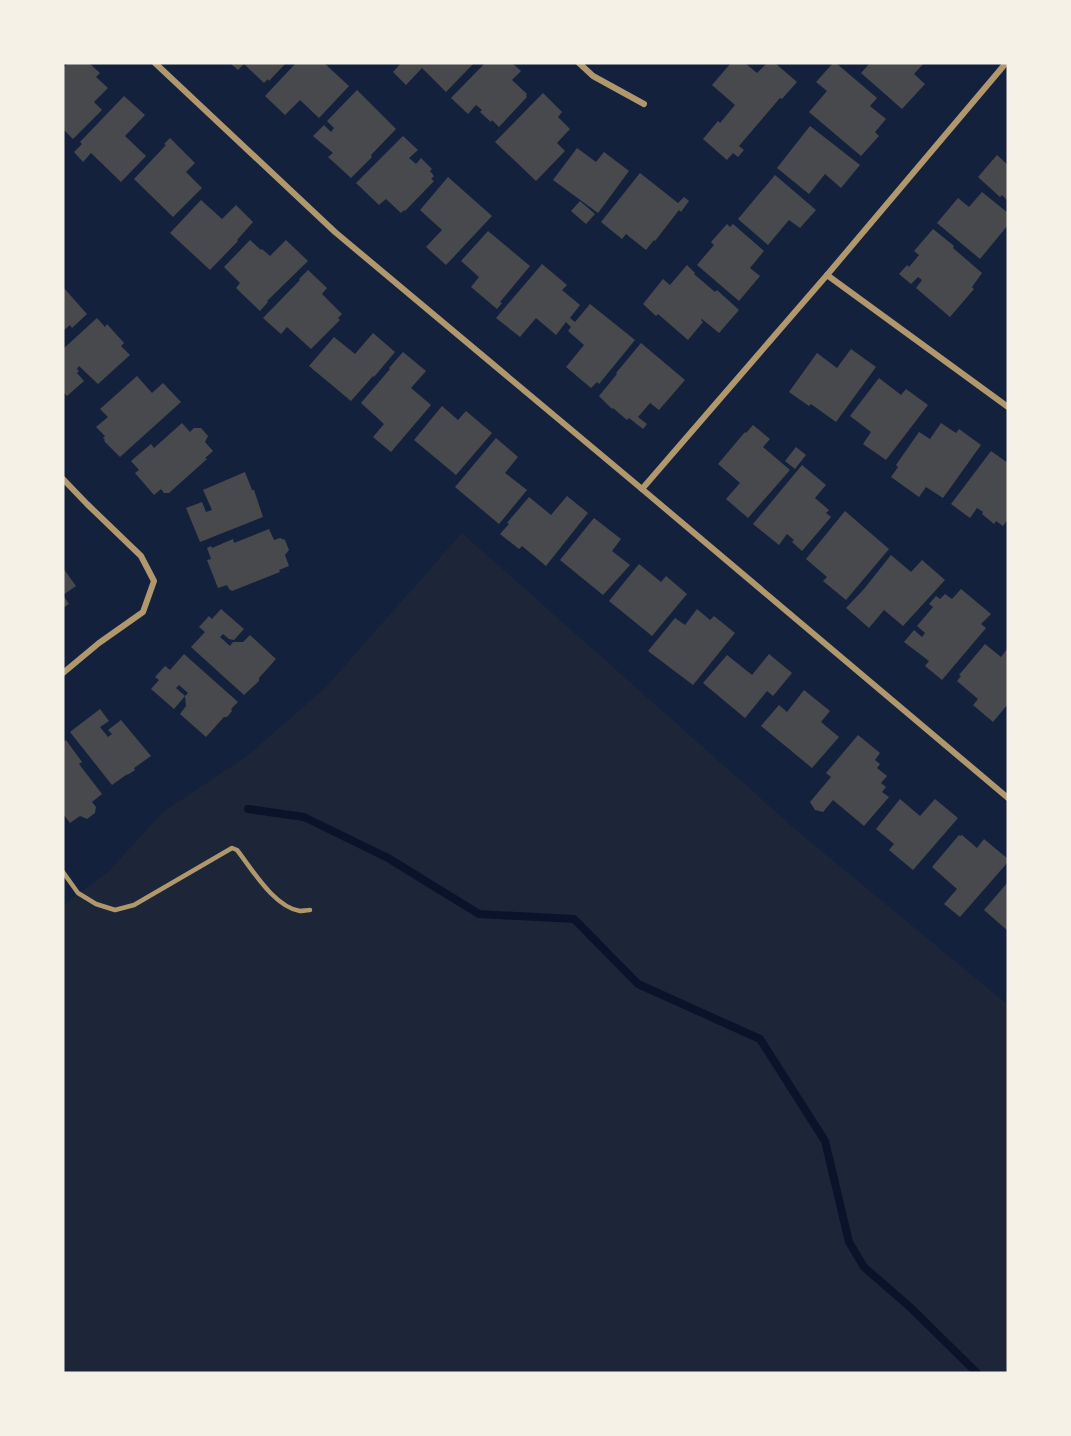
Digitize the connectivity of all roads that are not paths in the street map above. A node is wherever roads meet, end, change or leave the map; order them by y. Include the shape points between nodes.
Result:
1 (155, 63) edge
2 (579, 63) edge
3 (1006, 63) edge
4 (644, 104) dead end
5 (827, 275) junction
6 (1008, 407) edge
7 (63, 479) edge
8 (642, 489) junction
9 (63, 673) edge
10 (1008, 798) edge
11 (63, 872) edge
12 (309, 910) dead end

1 - 8 street via 335,232
2 - 4 street via 593,76
3 - 5 street
5 - 6 street
5 - 8 street
7 - 9 street via 141,556 154,581 142,612
8 - 10 street
11 - 12 lane via 78,893 115,910 134,905 232,848 273,896 287,906

